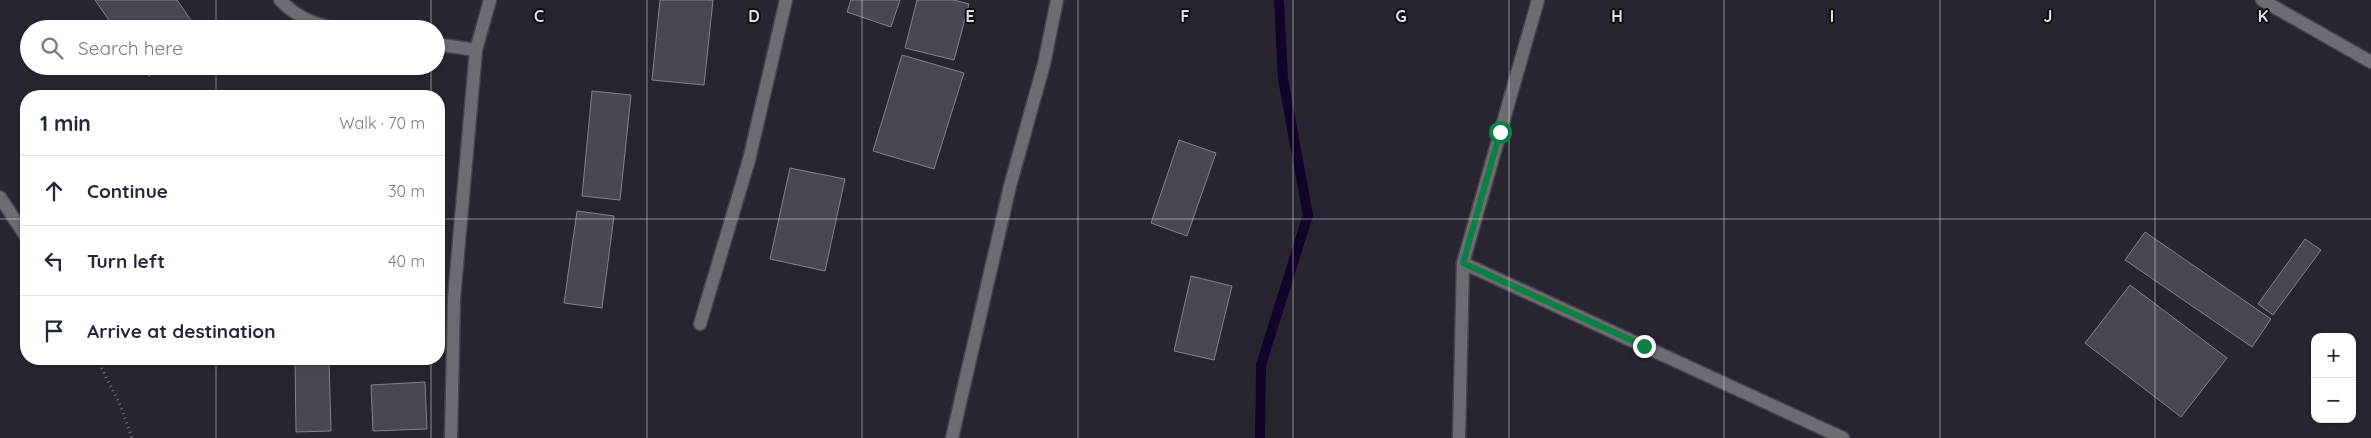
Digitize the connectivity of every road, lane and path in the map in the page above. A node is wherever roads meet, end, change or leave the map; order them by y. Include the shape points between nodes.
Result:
1 (280, 0) edge
2 (490, 0) edge
3 (786, 0) edge
4 (1057, 0) edge
5 (1538, 0) edge
6 (2262, 0) edge
7 (307, 20) edge
8 (445, 45) edge
9 (476, 50) junction
10 (2371, 62) edge
11 (0, 196) edge
12 (20, 228) edge
13 (1463, 263) junction
14 (700, 324) dead end
15 (100, 365) edge
16 (132, 438) edge
17 (451, 438) edge
18 (952, 438) edge
19 (1459, 438) edge
20 (1843, 438) edge

1 - 7 street
2 - 9 street
3 - 14 street via 749,160
4 - 18 street
5 - 13 street
6 - 10 street
8 - 9 street
9 - 17 street via 454,298
11 - 12 street
13 - 19 street
13 - 20 street
15 - 16 path

